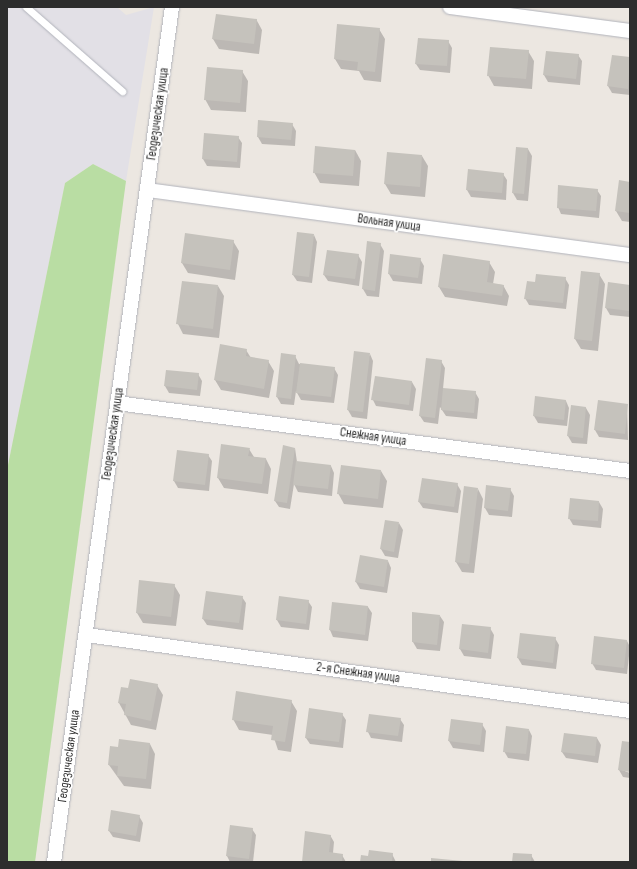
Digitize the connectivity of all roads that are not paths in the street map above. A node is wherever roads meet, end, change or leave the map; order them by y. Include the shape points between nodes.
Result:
1 (26, 7) edge
2 (172, 7) edge
3 (450, 7) edge
4 (630, 31) edge
5 (122, 91) dead end
6 (148, 190) junction
7 (630, 255) edge
8 (116, 403) junction
9 (630, 471) edge
10 (87, 635) junction
11 (630, 711) edge
12 (54, 862) edge

1 - 5 lane
2 - 6 street, Геодезическая улица
3 - 4 street
6 - 7 street, Вольная улица
6 - 8 street, Геодезическая улица
8 - 9 street, Снежная улица
8 - 10 street, Геодезическая улица
10 - 11 street, 2-я Снежная улица
10 - 12 street, Геодезическая улица

